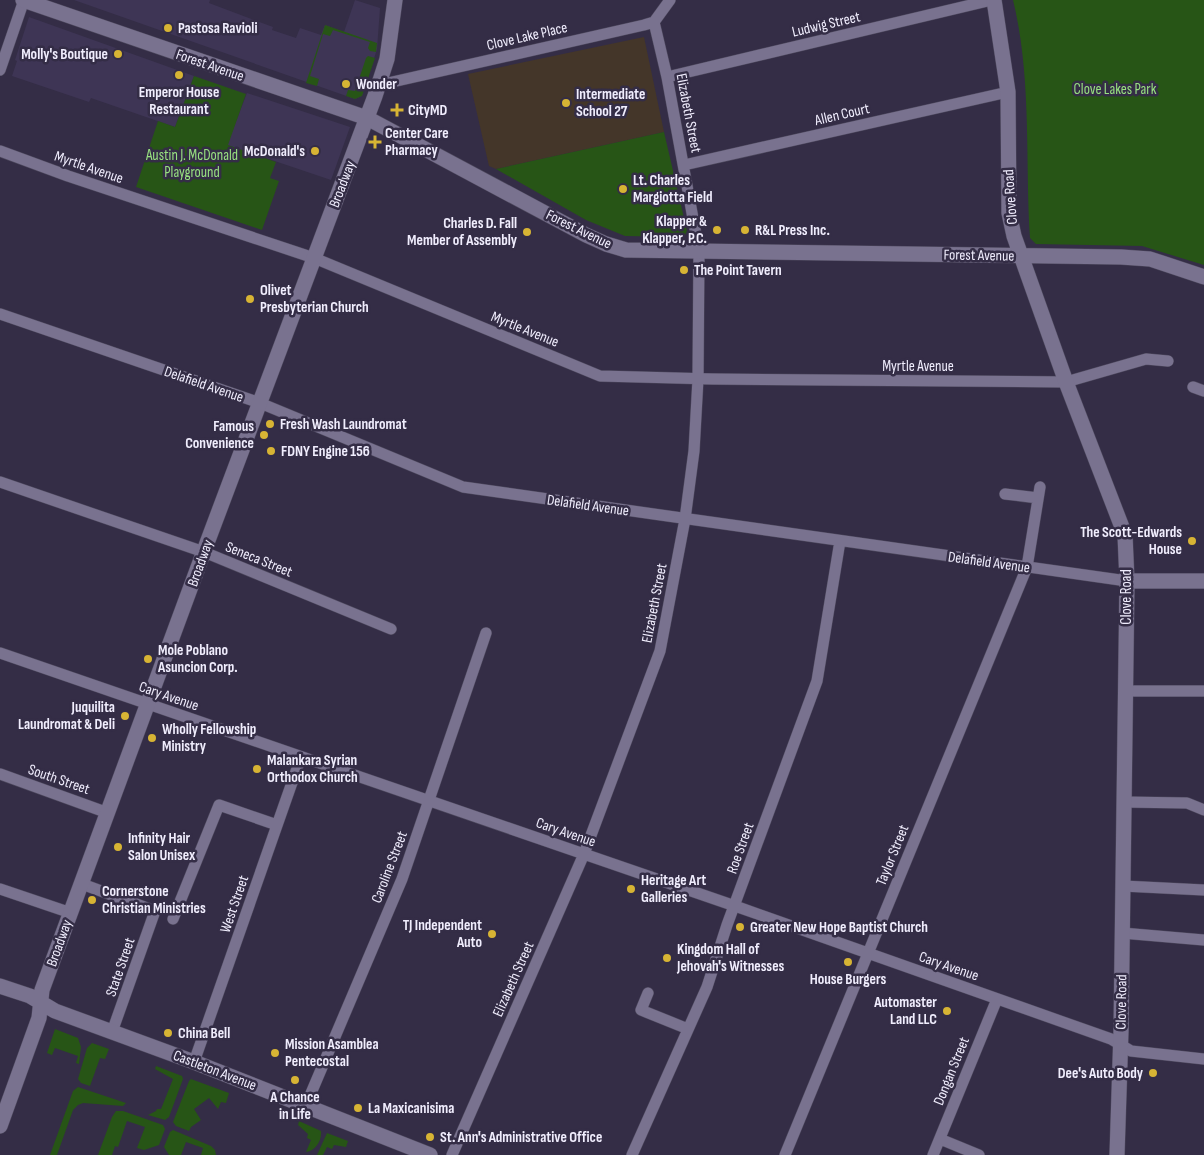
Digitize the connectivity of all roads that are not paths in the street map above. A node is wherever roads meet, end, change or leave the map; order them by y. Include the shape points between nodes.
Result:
1 (23, 0) edge
2 (395, 0) edge
3 (670, 0) edge
4 (993, 0) edge
5 (654, 22) junction
6 (0, 70) edge
7 (667, 77) junction
8 (379, 85) junction
9 (1008, 92) junction
10 (368, 118) junction
11 (0, 151) edge
12 (684, 165) junction
13 (699, 252) junction
14 (1019, 255) junction
15 (314, 258) junction
16 (1204, 277) edge
17 (0, 314) edge
18 (1168, 361) dead end
19 (698, 379) junction
20 (1066, 382) junction
21 (1192, 387) dead end
22 (1204, 391) edge
23 (260, 403) junction
24 (0, 482) edge
25 (1005, 494) dead end
26 (685, 519) junction
27 (840, 541) junction
28 (204, 552) junction
29 (1027, 567) junction
30 (1128, 581) junction
31 (1204, 581) edge
32 (391, 629) dead end
33 (486, 633) dead end
34 (0, 653) edge
35 (1125, 691) junction
36 (1204, 691) edge
37 (148, 704) junction
38 (301, 757) junction
39 (0, 774) edge
40 (430, 801) junction
41 (1124, 802) junction
42 (1204, 810) edge
43 (108, 813) junction
44 (277, 825) junction
45 (584, 854) junction
46 (82, 884) junction
47 (1123, 886) junction
48 (0, 889) edge
49 (1204, 890) edge
50 (734, 906) junction
51 (70, 914) junction
52 (173, 919) dead end
53 (1122, 933) junction
54 (1204, 940) edge
55 (868, 954) junction
56 (0, 986) edge
57 (648, 994) dead end
58 (997, 999) junction
59 (41, 1004) junction
60 (688, 1029) junction
61 (112, 1032) junction
62 (1121, 1046) junction
63 (1204, 1059) edge
64 (194, 1062) junction
65 (306, 1105) junction
66 (0, 1126) edge
67 (940, 1139) junction
68 (399, 1150) edge
69 (430, 1155) edge
70 (452, 1155) edge
71 (632, 1155) edge
72 (785, 1155) edge
73 (933, 1155) edge
74 (979, 1155) edge
75 (1117, 1155) edge

1 - 6 street
1 - 10 street, Forest Avenue
2 - 8 street, Broadway via 387,59
3 - 5 street
4 - 7 street, Ludwig Street
4 - 9 street, Clove Road
5 - 7 street, Elizabeth Street
5 - 8 street, Clove Lake Place
7 - 12 street, Elizabeth Street
8 - 10 street, Broadway
9 - 12 street, Allen Court
9 - 14 street, Clove Road via 1009,213
10 - 13 street, Forest Avenue via 606,244 626,250
10 - 15 street, Broadway
11 - 15 street, Myrtle Avenue
12 - 13 street, Elizabeth Street
13 - 14 street, Forest Avenue
13 - 19 street, Elizabeth Street
14 - 16 street, Forest Avenue via 1150,259
14 - 20 street, Clove Road
15 - 19 street, Myrtle Avenue via 600,376
15 - 23 street, Broadway
17 - 23 street, Delafield Avenue
18 - 20 street, Myrtle Avenue via 1146,359
19 - 20 street, Myrtle Avenue
19 - 26 street, Elizabeth Street via 694,451
20 - 30 street, Clove Road via 1125,535
21 - 22 street
23 - 26 street, Delafield Avenue via 463,487
23 - 28 street, Broadway
24 - 28 street, Seneca Street
25 - 29 street, Taylor Street via 1039,493
26 - 27 street, Delafield Avenue
26 - 45 street, Elizabeth Street via 660,651
27 - 29 street, Delafield Avenue
27 - 50 street, Roe Street via 817,681
28 - 32 street, Seneca Street
28 - 37 street, Broadway
29 - 30 street, Delafield Avenue
29 - 55 street, Taylor Street
30 - 31 street, Delafield Avenue
30 - 35 street, Clove Road
33 - 40 street, Caroline Street
34 - 37 street, Cary Avenue
35 - 36 street
35 - 41 street, Clove Road
37 - 38 street, Cary Avenue
37 - 43 street, Broadway
38 - 40 street, Cary Avenue
38 - 44 street, West Street
39 - 43 street, South Street
40 - 45 street, Cary Avenue
40 - 65 street, Caroline Street via 402,879
41 - 42 street via 1187,803
41 - 47 street, Clove Road
43 - 46 street, Broadway
44 - 52 street via 219,805
44 - 64 street, West Street
45 - 50 street, Cary Avenue
45 - 70 street, Elizabeth Street
46 - 51 street, Broadway
46 - 61 street, State Street via 155,911
47 - 49 street
47 - 53 street, Clove Road
48 - 51 street
50 - 55 street, Cary Avenue
50 - 60 street, Roe Street via 707,987
51 - 59 street, Broadway via 42,990
53 - 54 street
53 - 62 street, Clove Road
55 - 58 street, Cary Avenue
55 - 72 street, Taylor Street
56 - 59 street, Castleton Avenue via 30,996
57 - 60 street via 641,1010
58 - 62 street, Cary Avenue via 1110,1039
58 - 67 street, Dongan Street
59 - 61 street, Castleton Avenue
59 - 66 street, Broadway via 39,1018
60 - 71 street, Roe Street
61 - 64 street, Castleton Avenue
62 - 63 street, Cary Avenue via 1131,1051
62 - 75 street, Clove Road
64 - 65 street, Castleton Avenue
65 - 68 street, Castleton Avenue
67 - 73 street, Dongan Street
67 - 74 street
68 - 69 street, Castleton Avenue

